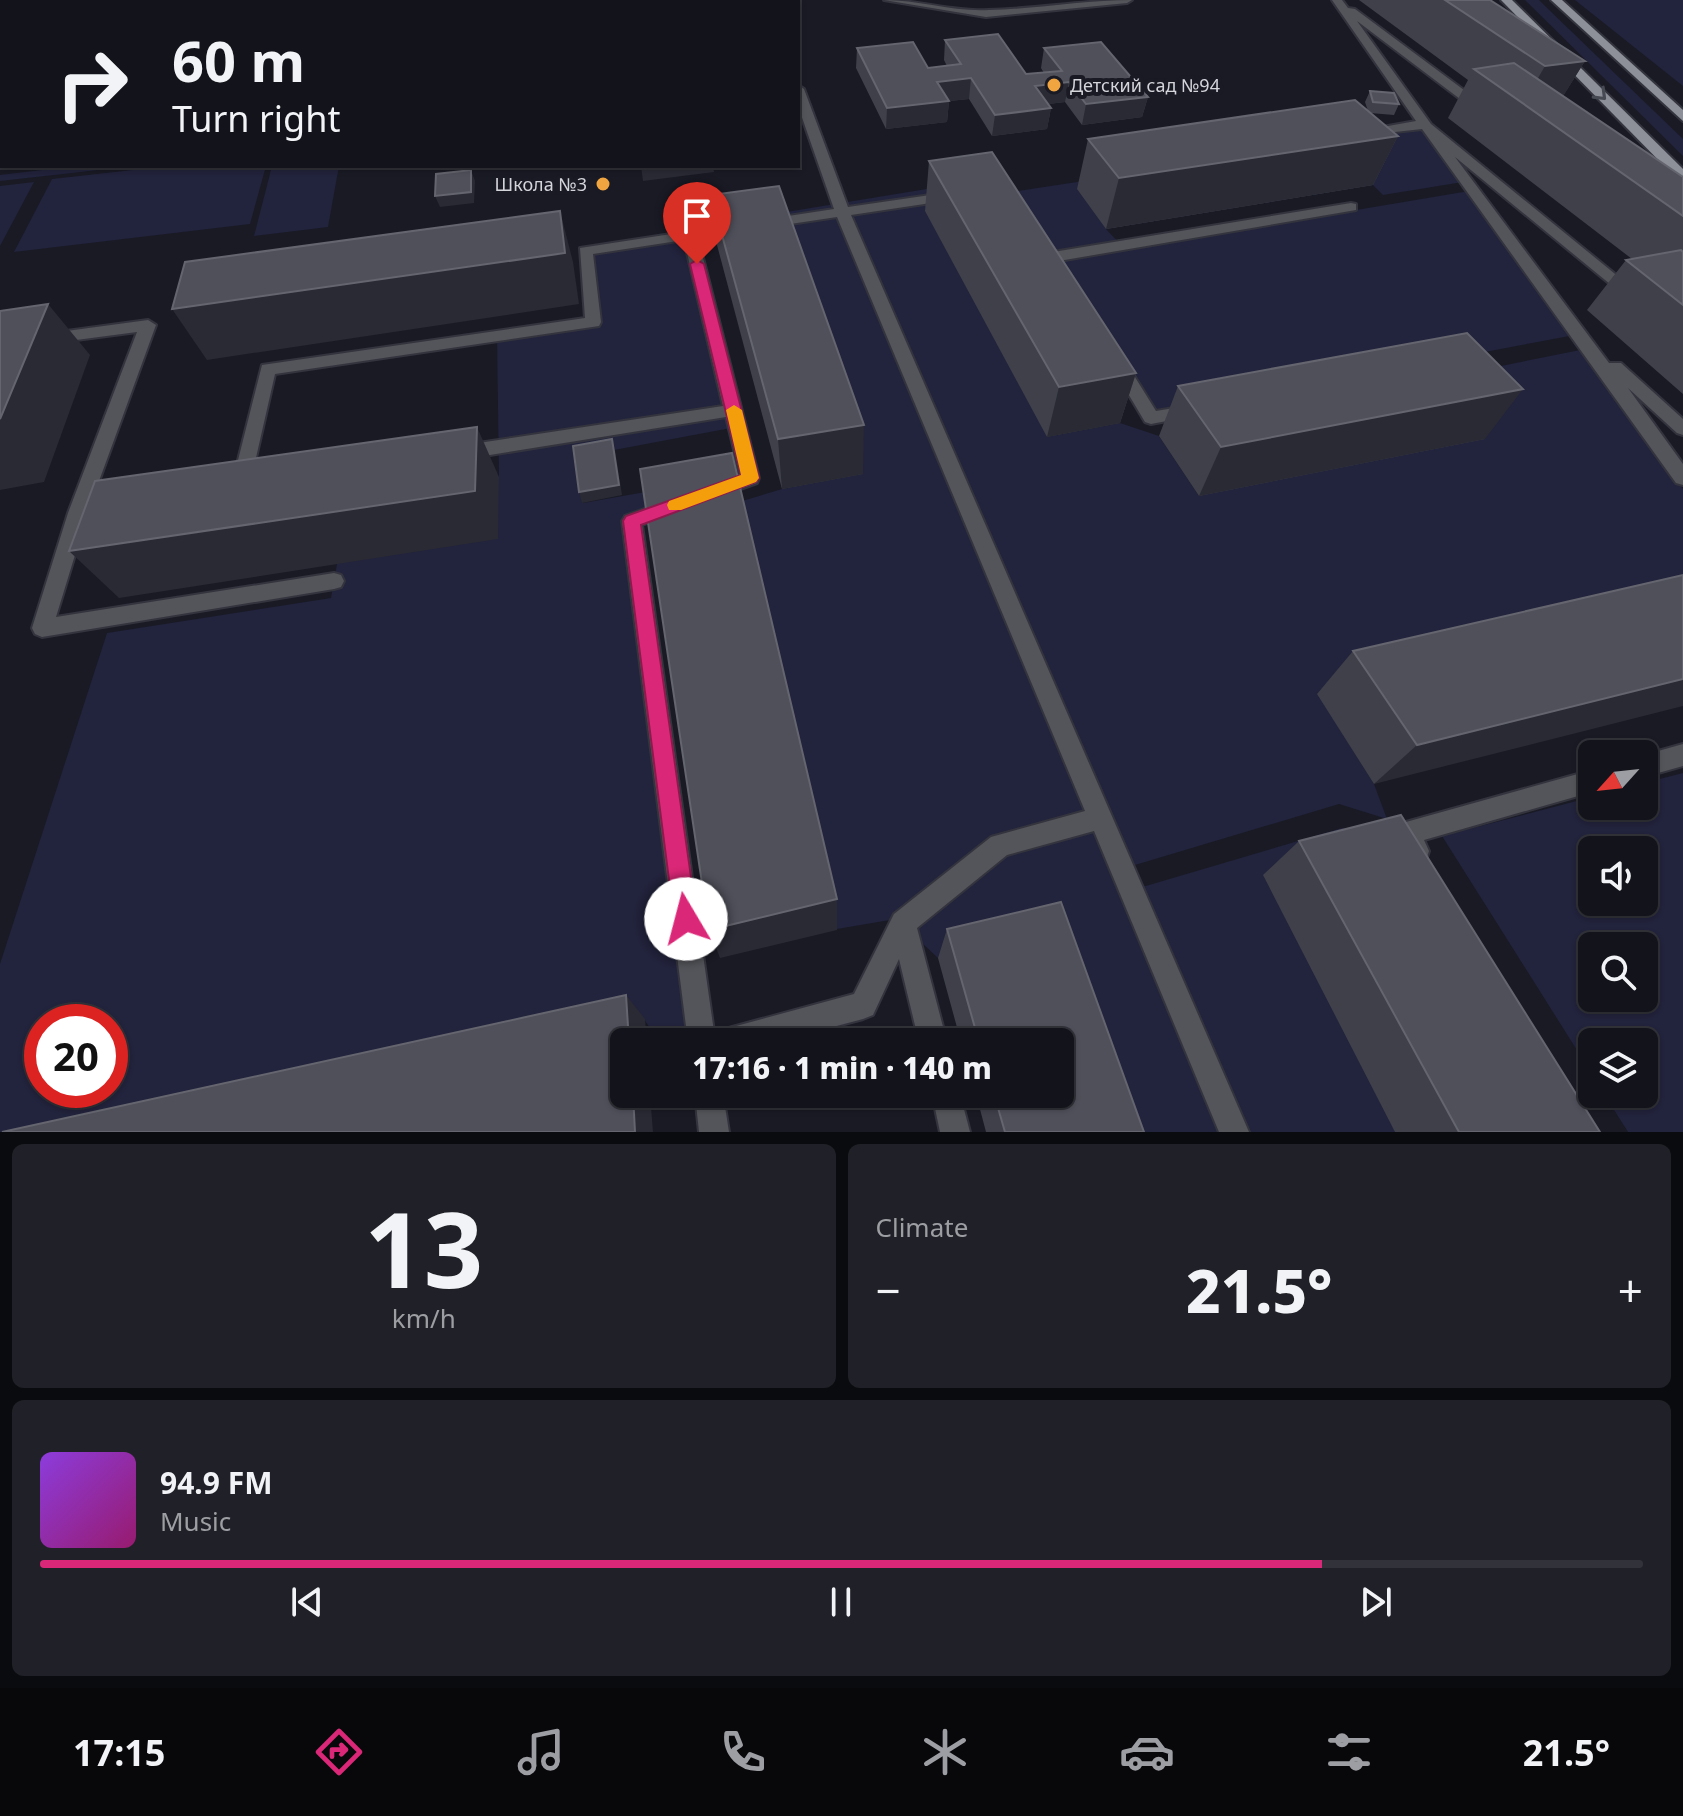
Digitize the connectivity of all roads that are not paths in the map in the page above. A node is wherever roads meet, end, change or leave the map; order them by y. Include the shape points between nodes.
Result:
1 (889, 0) edge
2 (1127, 0) edge
3 (1506, 0) edge
4 (1556, 0) edge
5 (1338, 1) edge
6 (800, 95) edge
7 (1468, 99) dead end
8 (1683, 117) edge
9 (1423, 124) junction
10 (1382, 131) edge
11 (1683, 177) edge
12 (965, 194) edge
13 (1351, 207) dead end
14 (842, 211) junction
15 (690, 235) junction
16 (1053, 257) edge
17 (1615, 281) dead end
18 (1586, 340) junction
19 (0, 345) edge
20 (1107, 345) edge
21 (1213, 408) edge
22 (734, 410) junction
23 (1683, 429) edge
24 (439, 456) edge
25 (1683, 478) edge
26 (240, 488) edge
27 (122, 506) edge
28 (78, 513) junction
29 (334, 581) dead end
30 (1683, 755) edge
31 (1658, 762) edge
32 (1578, 785) edge
33 (1101, 818) junction
34 (1431, 874) edge
35 (903, 923) junction
36 (700, 1028) edge
37 (777, 1028) edge
38 (929, 1028) edge
39 (711, 1108) edge
40 (949, 1108) edge
41 (714, 1132) edge
42 (955, 1132) edge
43 (1234, 1132) edge

1 - 2 lane via 986,14
3 -> 11 main road
4 - 8 main road
5 - 7 lane
5 - 9 lane
6 - 14 lane
9 - 10 lane
9 - 17 lane
9 - 18 lane
12 - 14 lane
13 - 16 lane
14 - 15 lane
14 - 33 lane
15 - 22 lane
15 - 26 lane via 585,251 593,322 268,369
18 - 23 lane
18 - 25 lane
19 - 28 lane via 148,325
20 - 21 lane via 1151,418
22 - 24 lane
22 - 36 lane via 750,478 632,521
27 - 28 lane
28 - 29 lane via 42,628
30 - 31 lane
32 - 34 lane via 1406,834
33 - 35 lane via 1000,845
33 - 43 lane
35 - 37 lane via 863,1005
35 - 38 lane
39 - 41 lane
40 - 42 lane

